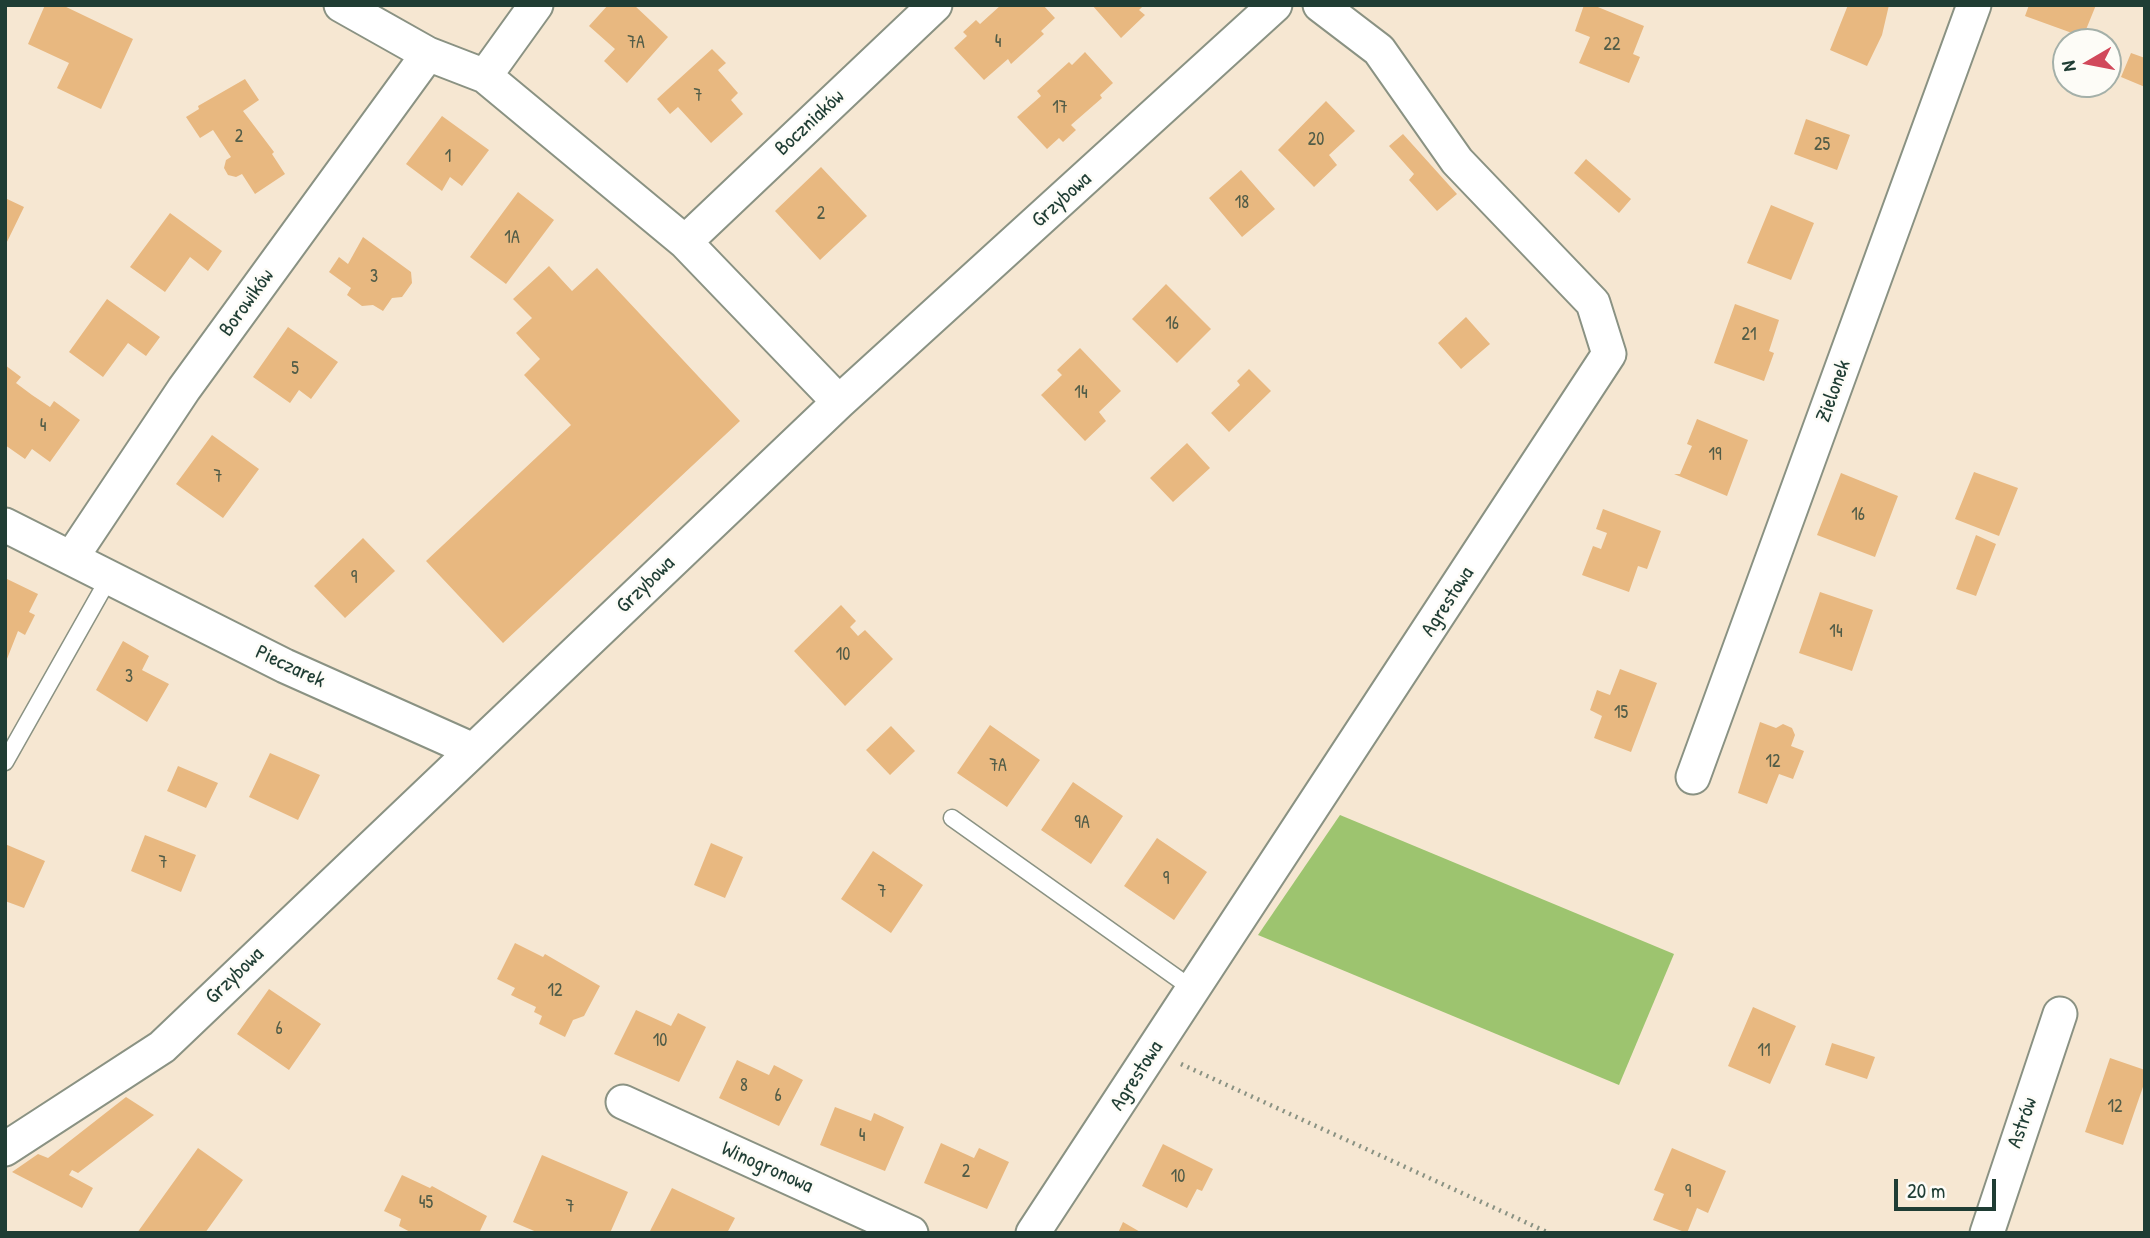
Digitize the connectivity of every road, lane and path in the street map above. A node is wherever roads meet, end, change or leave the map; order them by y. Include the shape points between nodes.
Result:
1 (341, 5) edge
2 (536, 5) edge
3 (934, 5) edge
4 (1275, 5) edge
5 (1320, 5) edge
6 (1974, 5) edge
7 (428, 54) junction
8 (485, 76) junction
9 (685, 242) junction
10 (839, 402) junction
11 (5, 525) edge
12 (72, 557) junction
13 (109, 578) junction
14 (473, 750) junction
15 (5, 762) edge
16 (1693, 777) dead end
17 (952, 818) dead end
18 (1194, 990) junction
19 (2060, 1014) dead end
20 (1154, 1052) junction
21 (623, 1102) dead end
22 (5, 1149) edge
23 (911, 1233) edge
24 (1033, 1233) edge
25 (1549, 1233) edge
26 (1987, 1233) edge

1 - 7 street
2 - 8 street
3 - 9 street, Boczniaków
4 - 10 street, Grzybowa
5 - 18 street, Agrestowa via 1379,50 1457,161 1593,303 1609,354
6 - 16 street, Zielonek
7 - 8 street
7 - 12 street, Borowików via 184,389
8 - 9 street
9 - 10 street
10 - 14 street, Grzybowa
11 - 12 street, Pieczarek
12 - 13 street, Pieczarek
13 - 14 street, Pieczarek via 285,666
13 - 15 lane
14 - 22 street, Grzybowa via 162,1047
17 - 18 lane
18 - 20 street, Agrestowa
19 - 26 street, Astrów
20 - 24 street, Agrestowa
20 - 25 path
21 - 23 street, Winogronowa

